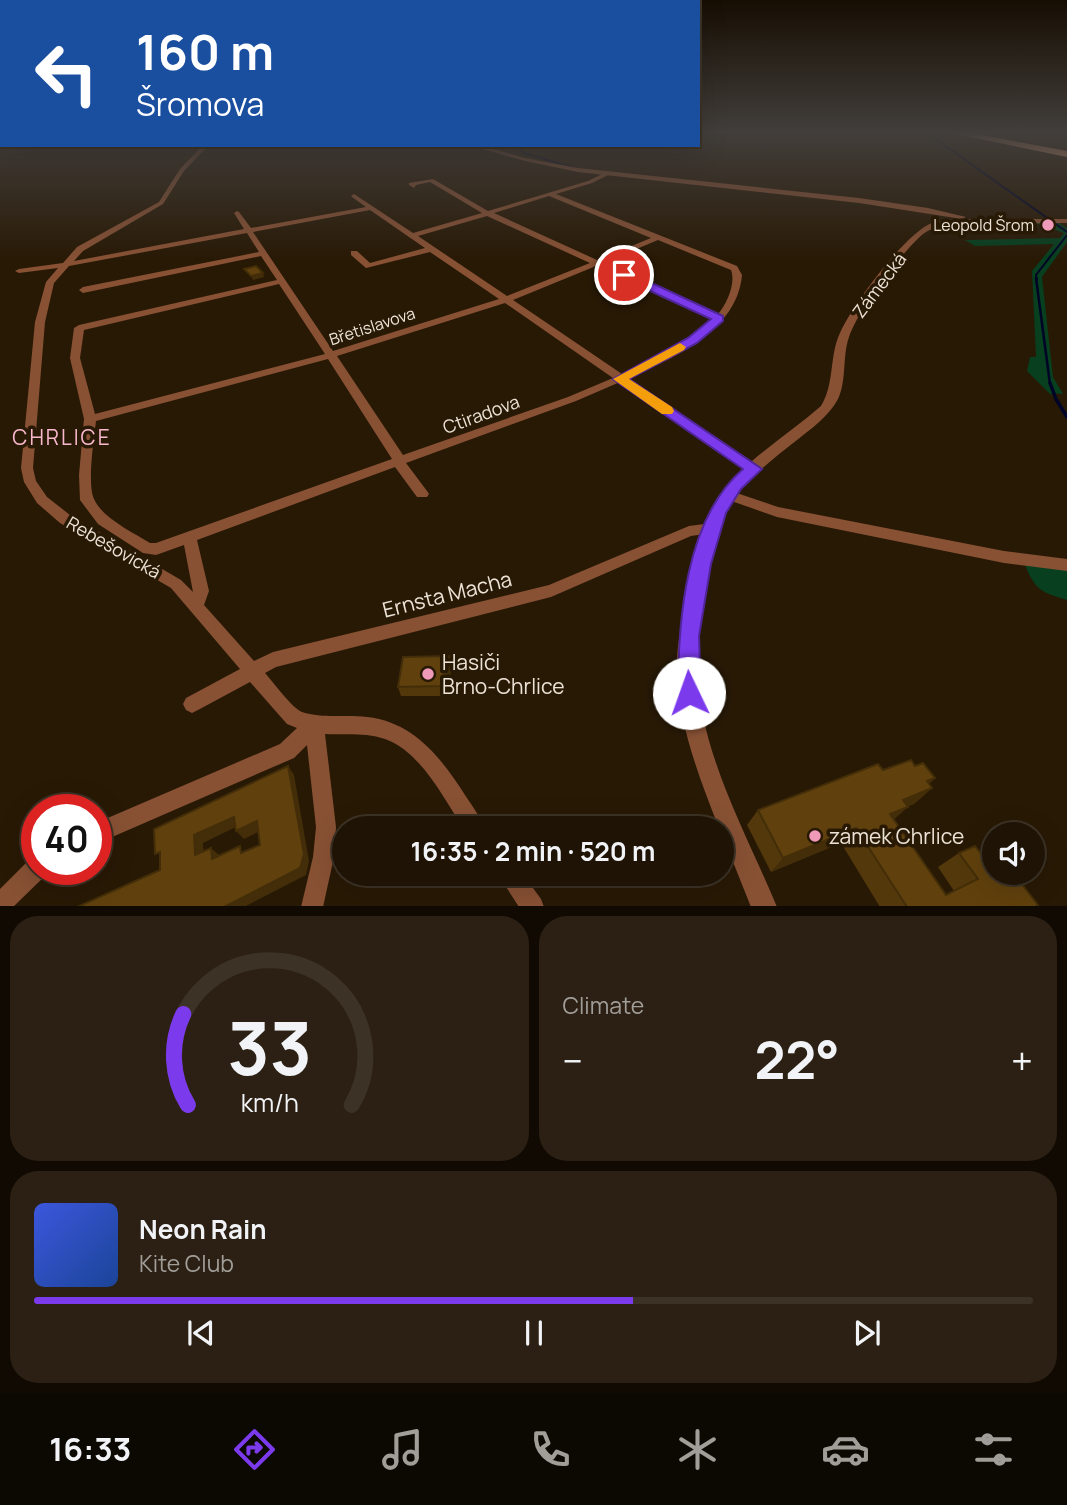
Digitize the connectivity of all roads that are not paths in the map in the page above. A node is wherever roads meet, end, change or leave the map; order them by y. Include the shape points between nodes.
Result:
1 (179, 175) edge
2 (604, 175) edge
3 (618, 175) edge
4 (414, 186) dead end
5 (549, 194) junction
6 (354, 196) dead end
7 (372, 208) junction
8 (237, 213) dead end
9 (487, 213) junction
10 (1067, 220) edge
11 (975, 221) junction
12 (248, 231) junction
13 (412, 236) junction
14 (656, 238) junction
15 (431, 249) junction
16 (264, 253) junction
17 (354, 253) dead end
18 (597, 262) junction
19 (63, 265) junction
20 (19, 271) dead end
21 (281, 281) junction
22 (83, 290) dead end
23 (506, 300) junction
24 (719, 318) junction
25 (331, 355) junction
26 (620, 379) junction
27 (90, 419) junction
28 (400, 461) junction
29 (754, 469) junction
30 (422, 494) dead end
31 (728, 495) junction
32 (712, 528) junction
33 (189, 537) junction
34 (1067, 565) edge
35 (196, 605) junction
36 (253, 672) junction
37 (192, 704) dead end
38 (315, 724) junction
39 (467, 816) edge
40 (112, 827) edge
41 (21, 884) edge
42 (518, 886) edge
43 (0, 904) edge
44 (312, 906) edge
45 (533, 906) edge
46 (764, 906) edge

1 - 19 street, Rebešovická via 161,203 88,243
2 - 5 street
3 - 11 street via 879,203
4 - 9 street via 411,184 431,180
5 - 9 street
5 - 14 street
6 - 7 street
7 - 12 street
7 - 13 street
8 - 12 street
9 - 13 street
9 - 18 street
10 - 11 street
11 - 29 street, Zámecká via 940,223 922,230 847,329 830,402
12 - 16 street
12 - 19 street
13 - 15 street
14 - 18 street, Břetislavova
14 - 24 street, Ctiradova via 734,268 738,277 731,302
15 - 17 street via 369,266
15 - 23 street
16 - 21 street
16 - 22 street
18 - 23 street, Břetislavova
18 - 24 street
19 - 20 street
19 - 35 street, Rebešovická via 46,291 40,322 27,468 30,482 42,499 72,524 167,578
21 - 25 street
21 - 27 street via 79,328 75,358
23 - 25 street, Břetislavova
23 - 26 street
24 - 26 street, Ctiradova via 692,340
25 - 27 street, Břetislavova
25 - 28 street
26 - 28 street, Ctiradova
26 - 29 street
27 - 33 street, Ctiradova via 87,500 103,520 151,550
28 - 30 street
28 - 33 street, Ctiradova
29 - 31 street, Zámecká
31 - 32 street, Zámecká
31 - 34 street via 777,512
32 - 36 street, Ernsta Macha via 689,531 551,592 293,654
32 - 46 street, Zámecká via 688,636 689,693 714,780
33 - 35 street via 201,591
35 - 36 street, Rebešovická
36 - 37 street, Ernsta Macha
36 - 38 street, Rebešovická via 290,716
38 - 39 street, Rebešovická via 379,727 408,740
38 - 40 street via 287,751
38 - 44 street via 326,828
41 - 43 street
42 - 45 street

